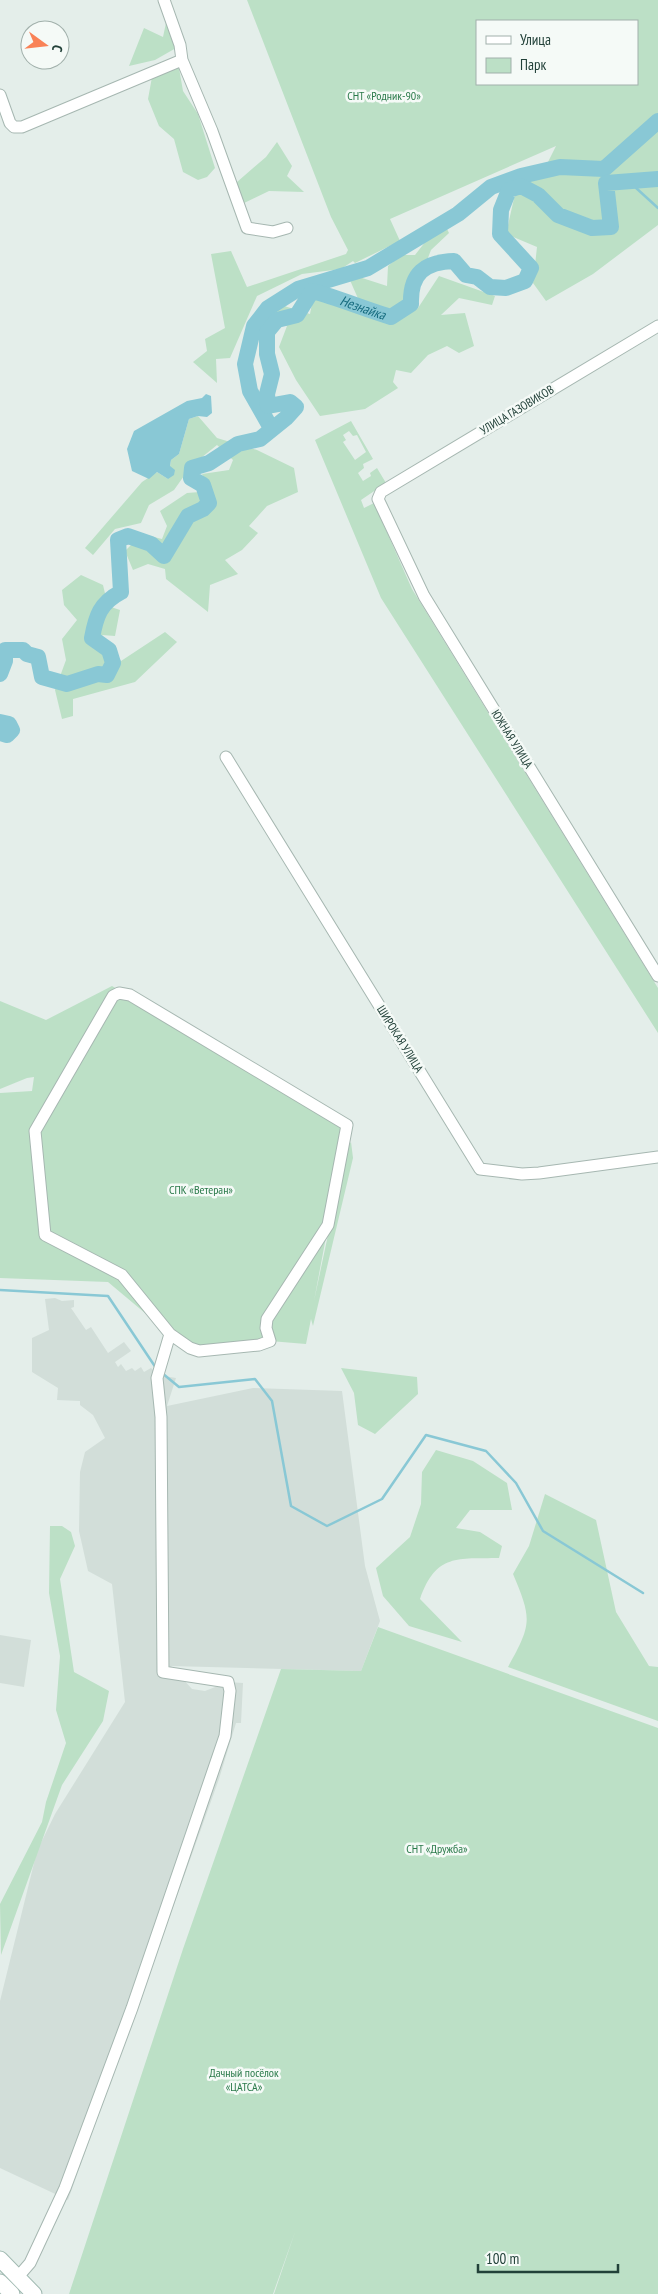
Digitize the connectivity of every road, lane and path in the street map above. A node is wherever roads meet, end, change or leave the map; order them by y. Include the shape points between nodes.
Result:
1 (164, 0) edge
2 (182, 60) junction
3 (0, 95) edge
4 (287, 228) dead end
5 (658, 326) edge
6 (379, 496) joint
7 (226, 757) dead end
8 (658, 976) edge
9 (658, 1157) edge
10 (170, 1334) junction
11 (0, 2259) edge
12 (17, 2278) junction
13 (0, 2282) edge
14 (12, 2294) edge
15 (34, 2294) edge

1 - 2 street
2 - 3 street via 17,128 10,123
2 - 4 street via 247,228 273,232
5 - 6 street, УЛИЦА ГАЗОВИКОВ via 386,488
6 - 8 street, ЮЖНАЯ УЛИЦА via 380,505 424,596
7 - 9 street, ШИРОКАЯ УЛИЦА via 480,1169 539,1173
10 - 10 street via 199,1351 260,1345 270,1341 267,1319 328,1225 347,1125 130,995 118,993 113,996 35,1131 45,1235 122,1275
10 - 12 street via 156,1386 161,1417 163,1672 228,1682 226,1732 132,2008 65,2188 30,2263
11 - 12 main road
12 - 15 main road
13 - 14 main road

